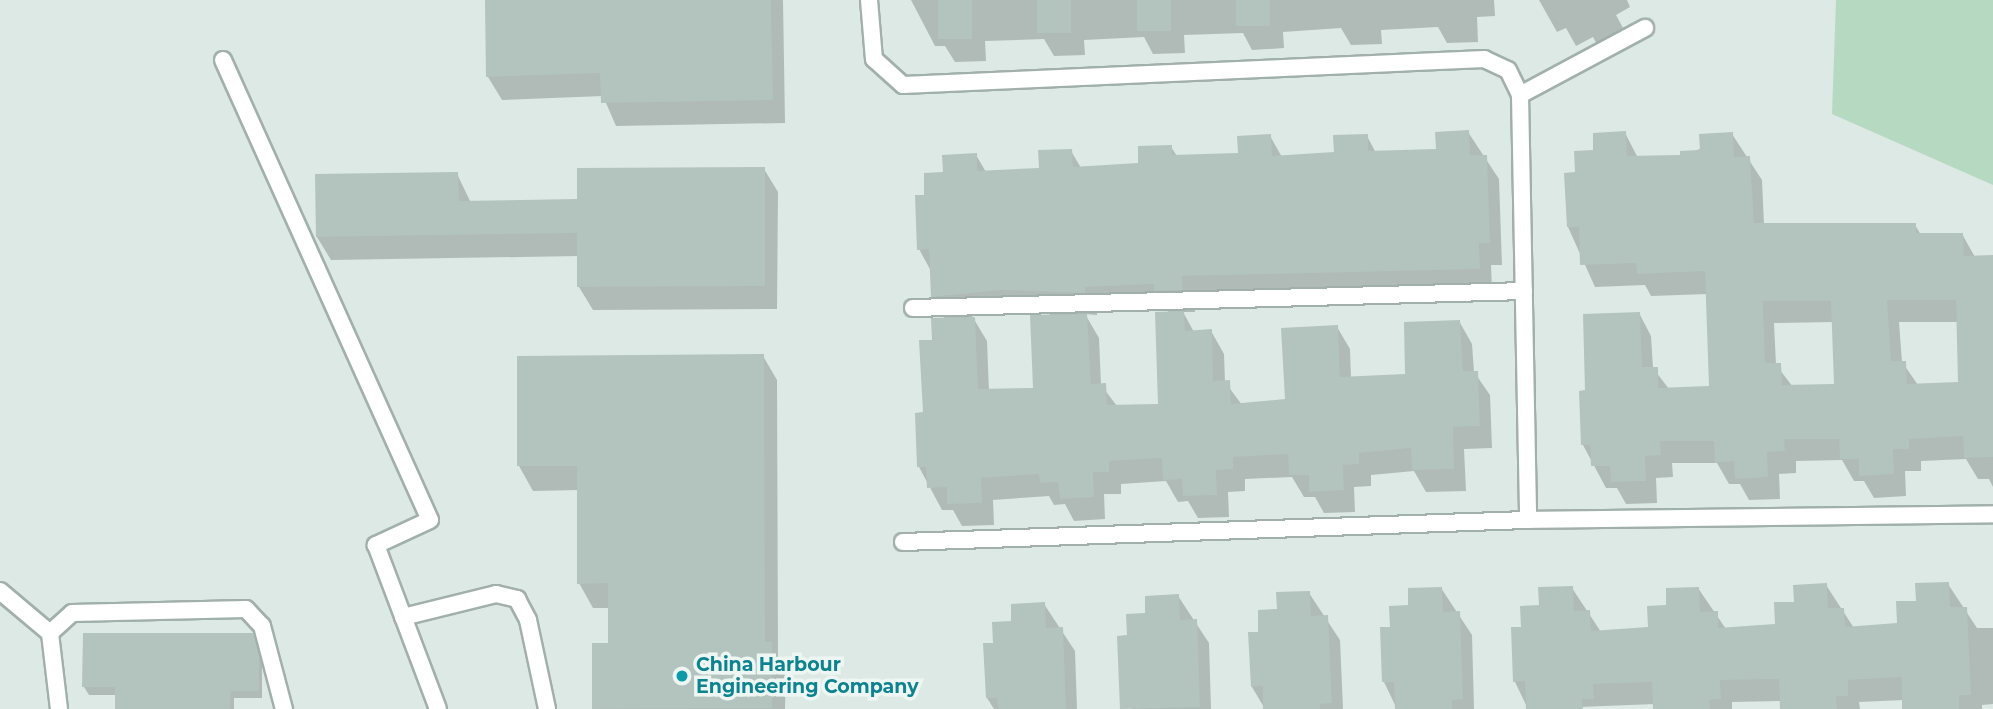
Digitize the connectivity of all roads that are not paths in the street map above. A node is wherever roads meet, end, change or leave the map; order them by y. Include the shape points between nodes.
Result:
1 (869, 0) edge
2 (1645, 28) dead end
3 (223, 60) dead end
4 (1520, 95) junction
5 (1524, 291) junction
6 (913, 309) dead end
7 (1993, 514) edge
8 (1528, 520) junction
9 (903, 542) dead end
10 (0, 591) edge
11 (403, 617) junction
12 (50, 633) junction
13 (60, 709) edge
14 (284, 709) edge
15 (438, 709) edge
16 (547, 709) edge

1 - 4 lane via 874,60 903,85 1484,59 1508,70
2 - 4 lane
3 - 11 lane via 430,520 376,545
4 - 5 lane
5 - 6 lane
5 - 8 lane
7 - 8 lane
8 - 9 lane
10 - 12 lane
11 - 15 lane
11 - 16 lane via 496,594 517,598 528,620
12 - 13 lane
12 - 14 lane via 72,612 246,609 262,626

